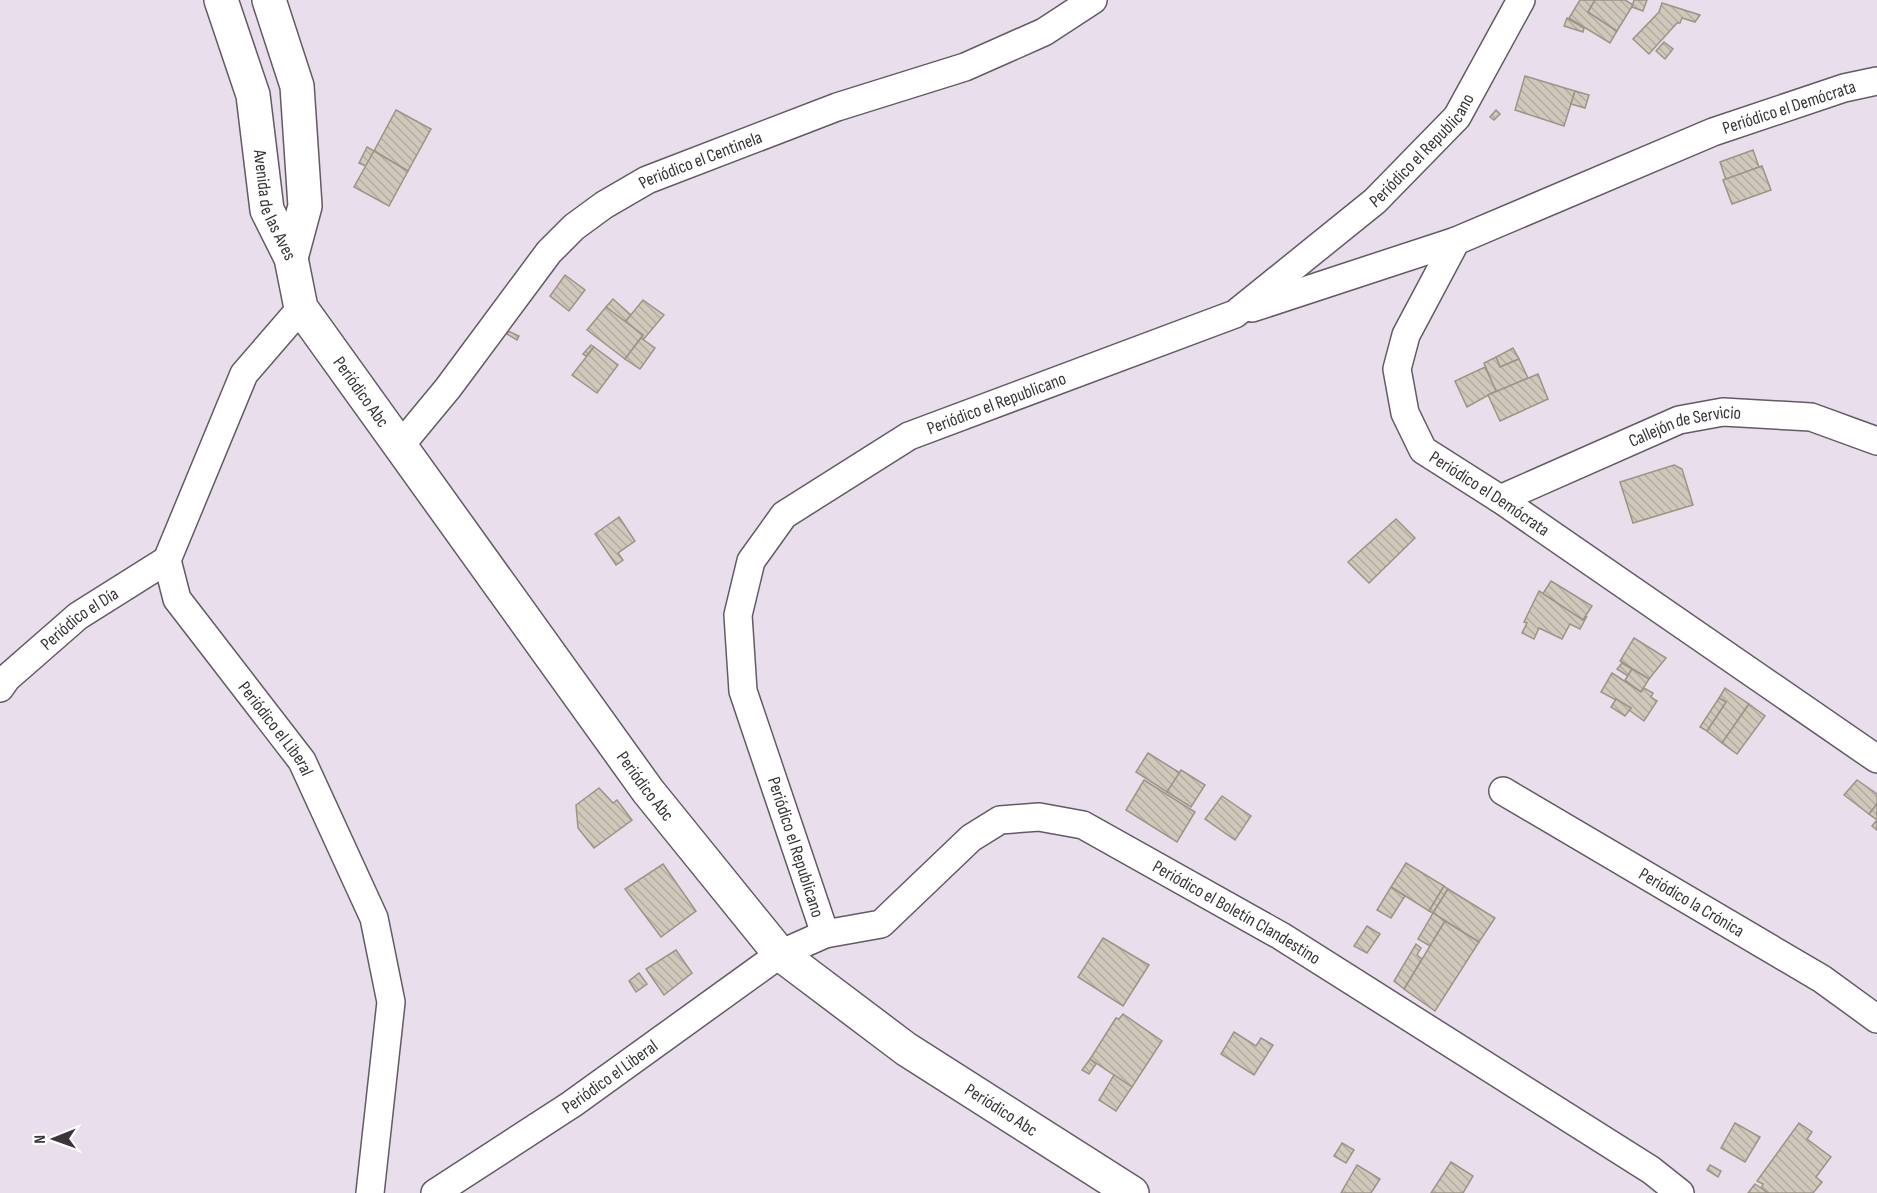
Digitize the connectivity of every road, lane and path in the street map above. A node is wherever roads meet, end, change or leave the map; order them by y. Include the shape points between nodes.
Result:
1 (221, 0) edge
2 (269, 0) edge
3 (1093, 0) edge
4 (1521, 0) edge
5 (1877, 81) edge
6 (1456, 241) junction
7 (291, 258) junction
8 (301, 308) junction
9 (1235, 314) junction
10 (1877, 441) edge
11 (400, 446) junction
12 (1500, 499) junction
13 (167, 560) junction
14 (0, 688) edge
15 (1877, 759) edge
16 (1503, 791) dead end
17 (825, 934) junction
18 (780, 954) junction
19 (1877, 1019) edge
20 (370, 1193) edge
21 (435, 1193) edge
22 (1132, 1193) edge
23 (1680, 1193) edge

1 - 7 street, Avenida de las Aves via 253,96 267,210
2 - 7 street, Avenida de las Aves via 297,86 305,206
3 - 11 street, Periódico el Centinela via 1044,32 965,67 837,107 647,180 604,205 549,252
4 - 9 street, Periódico el Republicano via 1457,117 1375,201
5 - 6 street, Periódico el Demócrata via 1713,132
6 - 9 street
6 - 12 street, Periódico el Demócrata via 1406,335 1397,369 1405,413 1423,450
7 - 8 street, Periódico Abc
8 - 11 street, Periódico Abc
8 - 13 street via 244,374
9 - 17 street, Periódico el Republicano via 909,436 784,515 751,561 738,615 743,691
10 - 12 street, Callejón de Servicio via 1811,417 1724,412 1679,420
11 - 18 street, Periódico Abc via 648,791
12 - 15 street, Periódico el Demócrata
13 - 14 street, Periódico el Día via 78,616
13 - 20 street, Periódico el Liberal via 177,599 302,761 374,918 391,1002
16 - 19 street, Periódico la Crónica via 1822,979
17 - 18 street, Periódico el Boletín Clandestino
17 - 23 street, Periódico el Boletín Clandestino via 881,924 970,838 1000,820 1039,817 1083,825 1281,936 1651,1170
18 - 21 street, Periódico el Liberal via 572,1104
18 - 22 street, Periódico Abc via 906,1049

